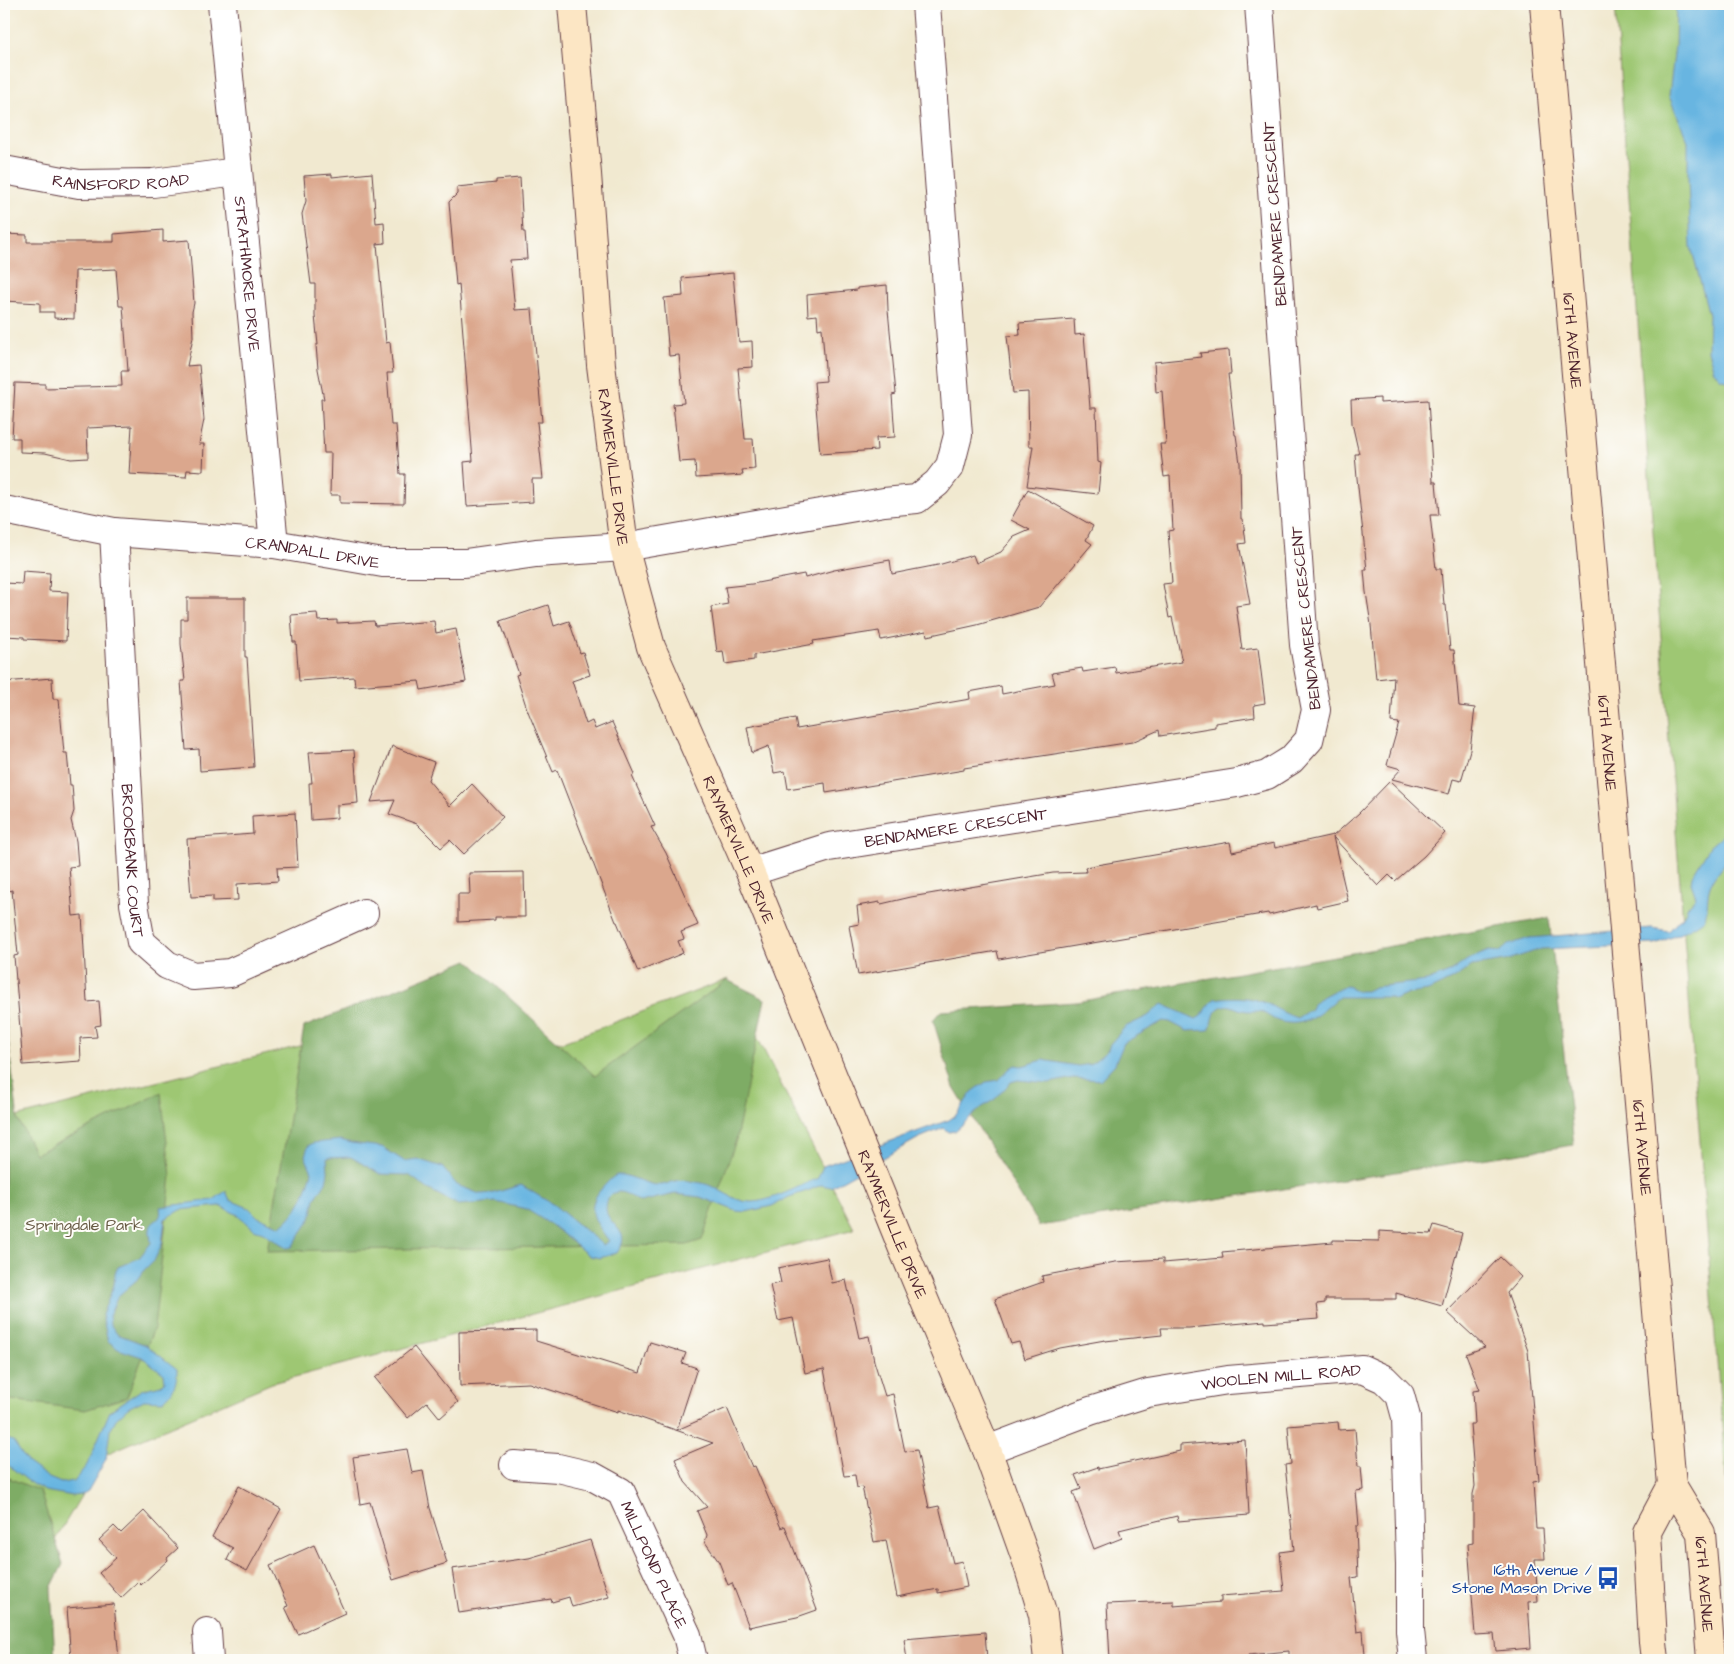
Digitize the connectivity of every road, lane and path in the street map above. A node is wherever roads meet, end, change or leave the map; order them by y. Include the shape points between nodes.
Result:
1 (222, 4) edge
2 (572, 4) edge
3 (926, 4) edge
4 (1259, 4) edge
5 (1544, 4) edge
6 (4, 170) edge
7 (237, 172) junction
8 (4, 510) edge
9 (114, 532) junction
10 (274, 544) junction
11 (624, 546) junction
12 (750, 872) junction
13 (364, 913) dead end
14 (986, 1450) junction
15 (514, 1465) dead end
16 (1672, 1485) junction
17 (207, 1632) dead end
18 (208, 1660) edge
19 (693, 1660) edge
20 (1048, 1660) edge
21 (1413, 1660) edge
22 (1656, 1660) edge
23 (1711, 1660) edge

1 - 7 street, STRATHMORE DRIVE
2 - 11 main road, RAYMERVILLE DRIVE via 600,365
3 - 11 street via 958,435 950,466 938,483 917,498
4 - 12 street, BENDAMERE CRESCENT via 1304,645 1316,710 1309,740 1291,760 1267,774 1237,783 829,847
5 - 16 main road, 16TH AVENUE
6 - 7 street, RAINSFORD ROAD via 80,184 153,183
7 - 10 street, STRATHMORE DRIVE
8 - 9 street, CRANDALL DRIVE
9 - 10 street, CRANDALL DRIVE
9 - 13 street, BROOKBANK COURT via 134,904 141,942 167,965 193,976 230,973
10 - 11 street, CRANDALL DRIVE via 383,563 465,564 536,553
11 - 12 main road, RAYMERVILLE DRIVE via 651,647
12 - 14 main road, RAYMERVILLE DRIVE
14 - 20 main road, RAYMERVILLE DRIVE via 1043,1615
14 - 21 street, WOOLEN MILL ROAD via 1148,1393 1228,1380 1362,1369 1384,1379 1400,1395 1406,1417
15 - 19 street, MILLPOND PLACE via 558,1468 592,1476 621,1492 687,1635
16 - 22 main road via 1647,1532
16 - 23 main road, 16TH AVENUE via 1700,1533
17 - 18 street

